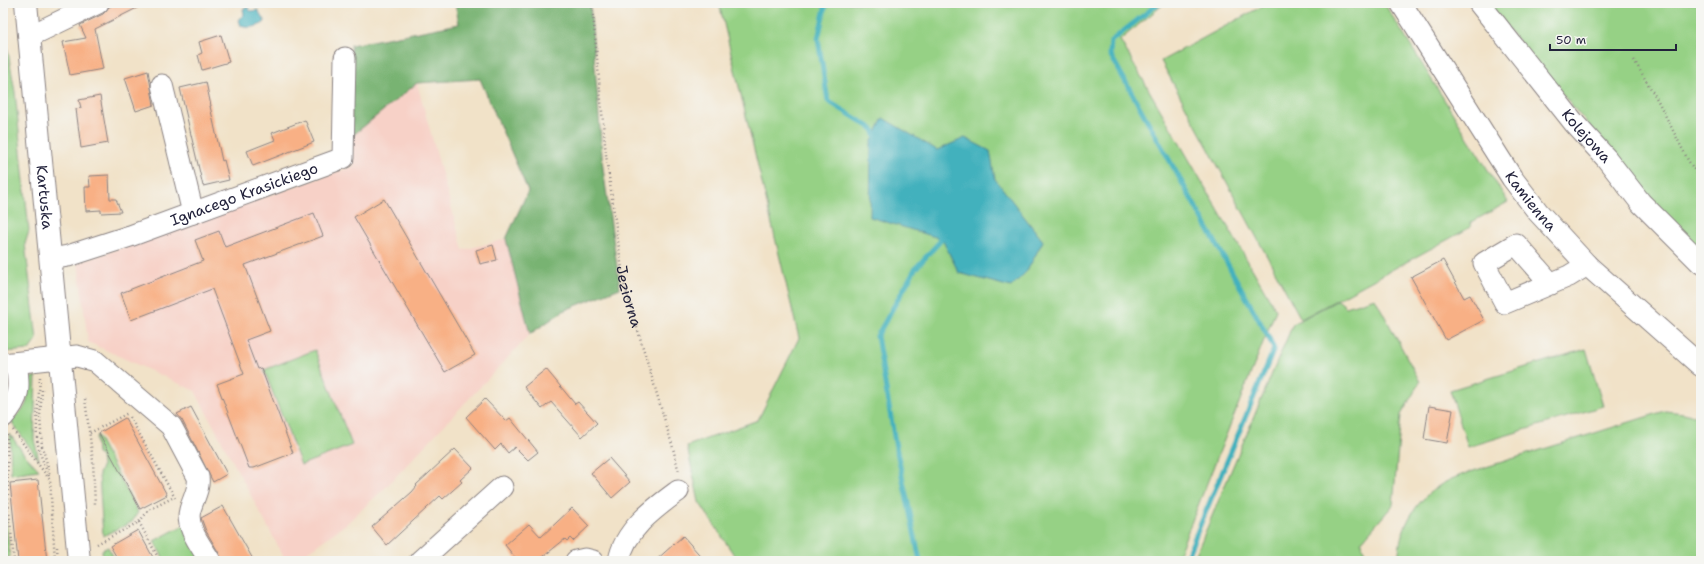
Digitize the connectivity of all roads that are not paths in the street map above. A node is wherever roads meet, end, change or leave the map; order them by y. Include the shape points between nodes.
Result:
1 (26, 3) edge
2 (98, 3) edge
3 (1402, 3) edge
4 (1479, 3) edge
5 (30, 36) junction
6 (345, 58) dead end
7 (162, 85) dead end
8 (193, 213) junction
9 (51, 259) junction
10 (1701, 263) edge
11 (1587, 265) junction
12 (1550, 284) dead end
13 (51, 359) junction
14 (10, 364) edge
15 (1701, 366) edge
16 (7, 425) edge
17 (502, 488) dead end
18 (678, 491) road end
19 (79, 561) edge
20 (210, 561) edge
21 (420, 561) edge
22 (576, 561) edge
23 (593, 561) edge
24 (619, 561) edge

1 - 5 main road, Kartuska
2 - 5 street
3 - 11 street, Kamienna via 1512,178 1538,212
4 - 10 street, Kolejowa via 1575,124 1642,203
5 - 9 main road, Kartuska
6 - 8 street, Ignacego Krasickiego via 342,158
7 - 8 street
8 - 9 street, Ignacego Krasickiego via 68,256
9 - 13 main road, Kartuska
11 - 12 street
11 - 15 street, Kamienna
13 - 14 street
13 - 19 main road, Kartuska
13 - 20 street via 77,356 95,361 171,426 198,477 199,483 189,512 189,520
14 - 16 street via 19,384 18,396
17 - 21 street
18 - 24 street via 650,513 631,534
22 - 23 street

